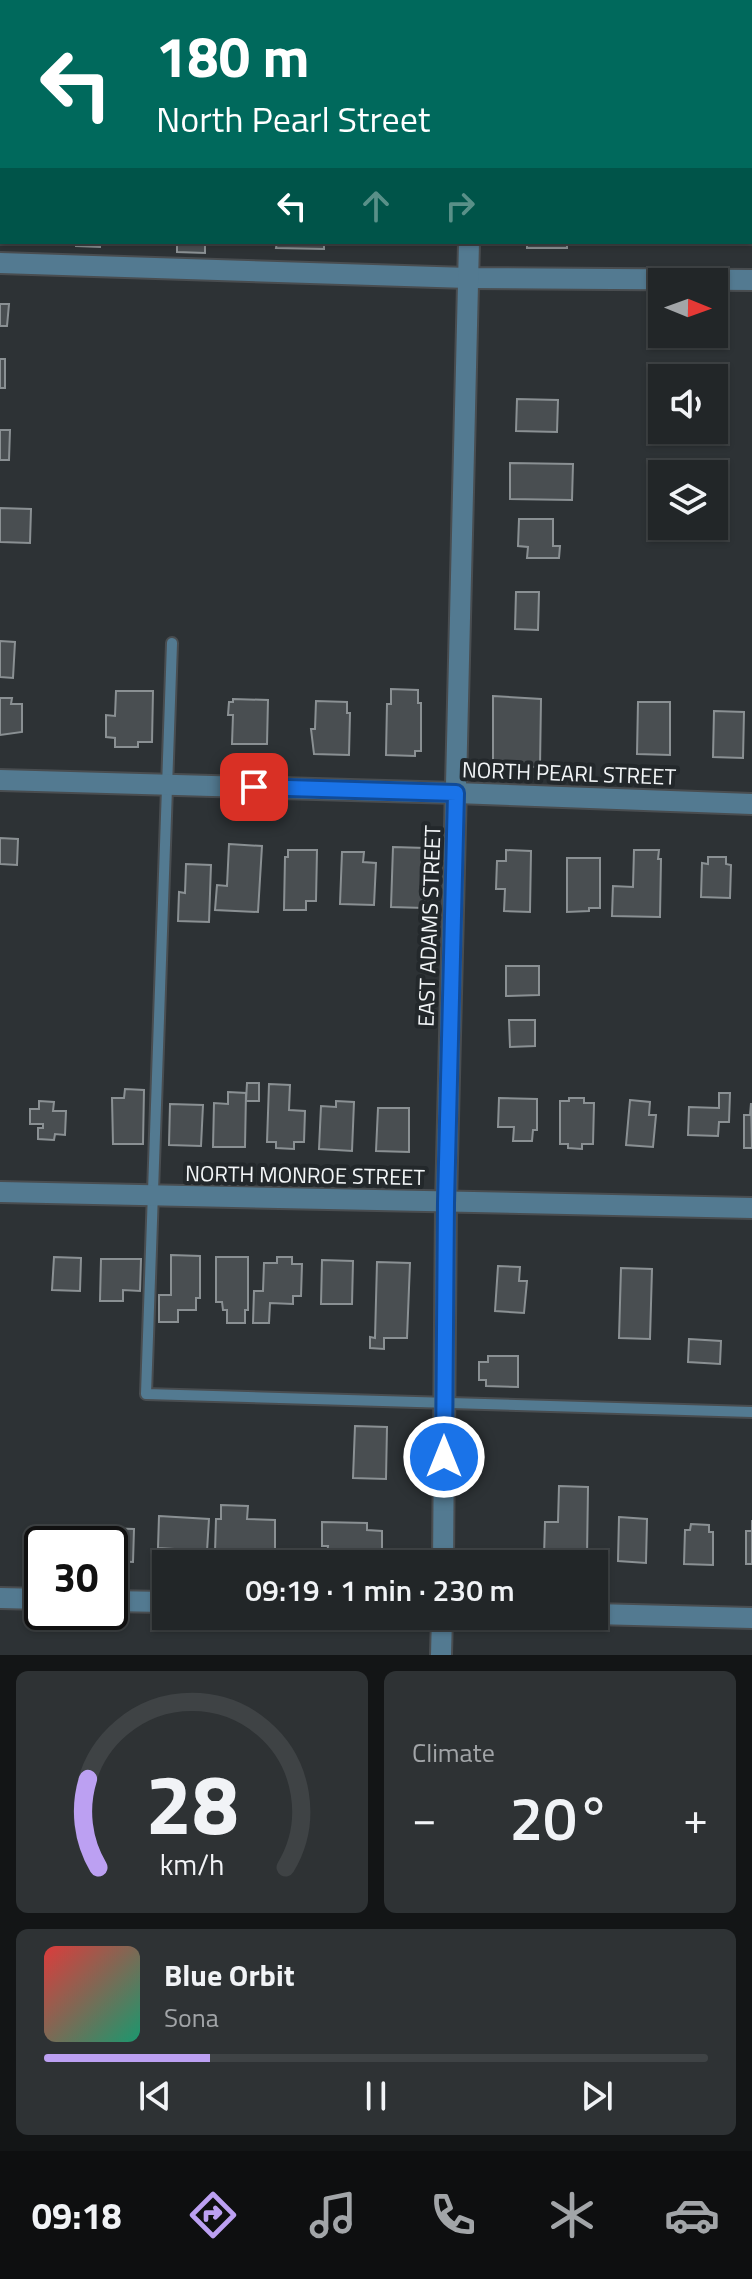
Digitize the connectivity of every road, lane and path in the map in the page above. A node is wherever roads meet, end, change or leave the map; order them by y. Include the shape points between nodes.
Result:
1 (469, 244) edge
2 (0, 263) edge
3 (468, 278) junction
4 (752, 280) edge
5 (172, 643) dead end
6 (0, 780) edge
7 (168, 784) junction
8 (456, 793) junction
9 (752, 804) edge
10 (0, 1192) edge
11 (153, 1196) junction
12 (446, 1203) junction
13 (752, 1208) edge
14 (444, 1403) junction
15 (752, 1412) edge
16 (443, 1550) edge
17 (0, 1598) edge
18 (24, 1599) edge
19 (128, 1601) edge
20 (152, 1602) edge
21 (608, 1614) edge
22 (752, 1618) edge
23 (442, 1630) edge
24 (441, 1655) edge

1 - 3 street, EAST ADAMS STREET
2 - 3 street
3 - 4 street
3 - 8 street, EAST ADAMS STREET
5 - 7 lane
6 - 7 street, NORTH PEARL STREET
7 - 8 street, NORTH PEARL STREET
7 - 11 lane
8 - 9 street, NORTH PEARL STREET
8 - 12 street, EAST ADAMS STREET
10 - 11 street, NORTH MONROE STREET
11 - 12 street, NORTH MONROE STREET
11 - 14 lane via 146,1394
12 - 13 street, NORTH MONROE STREET
12 - 14 street, EAST ADAMS STREET
14 - 15 lane
14 - 16 street, EAST ADAMS STREET
17 - 18 street
19 - 20 street
21 - 22 street
23 - 24 street

